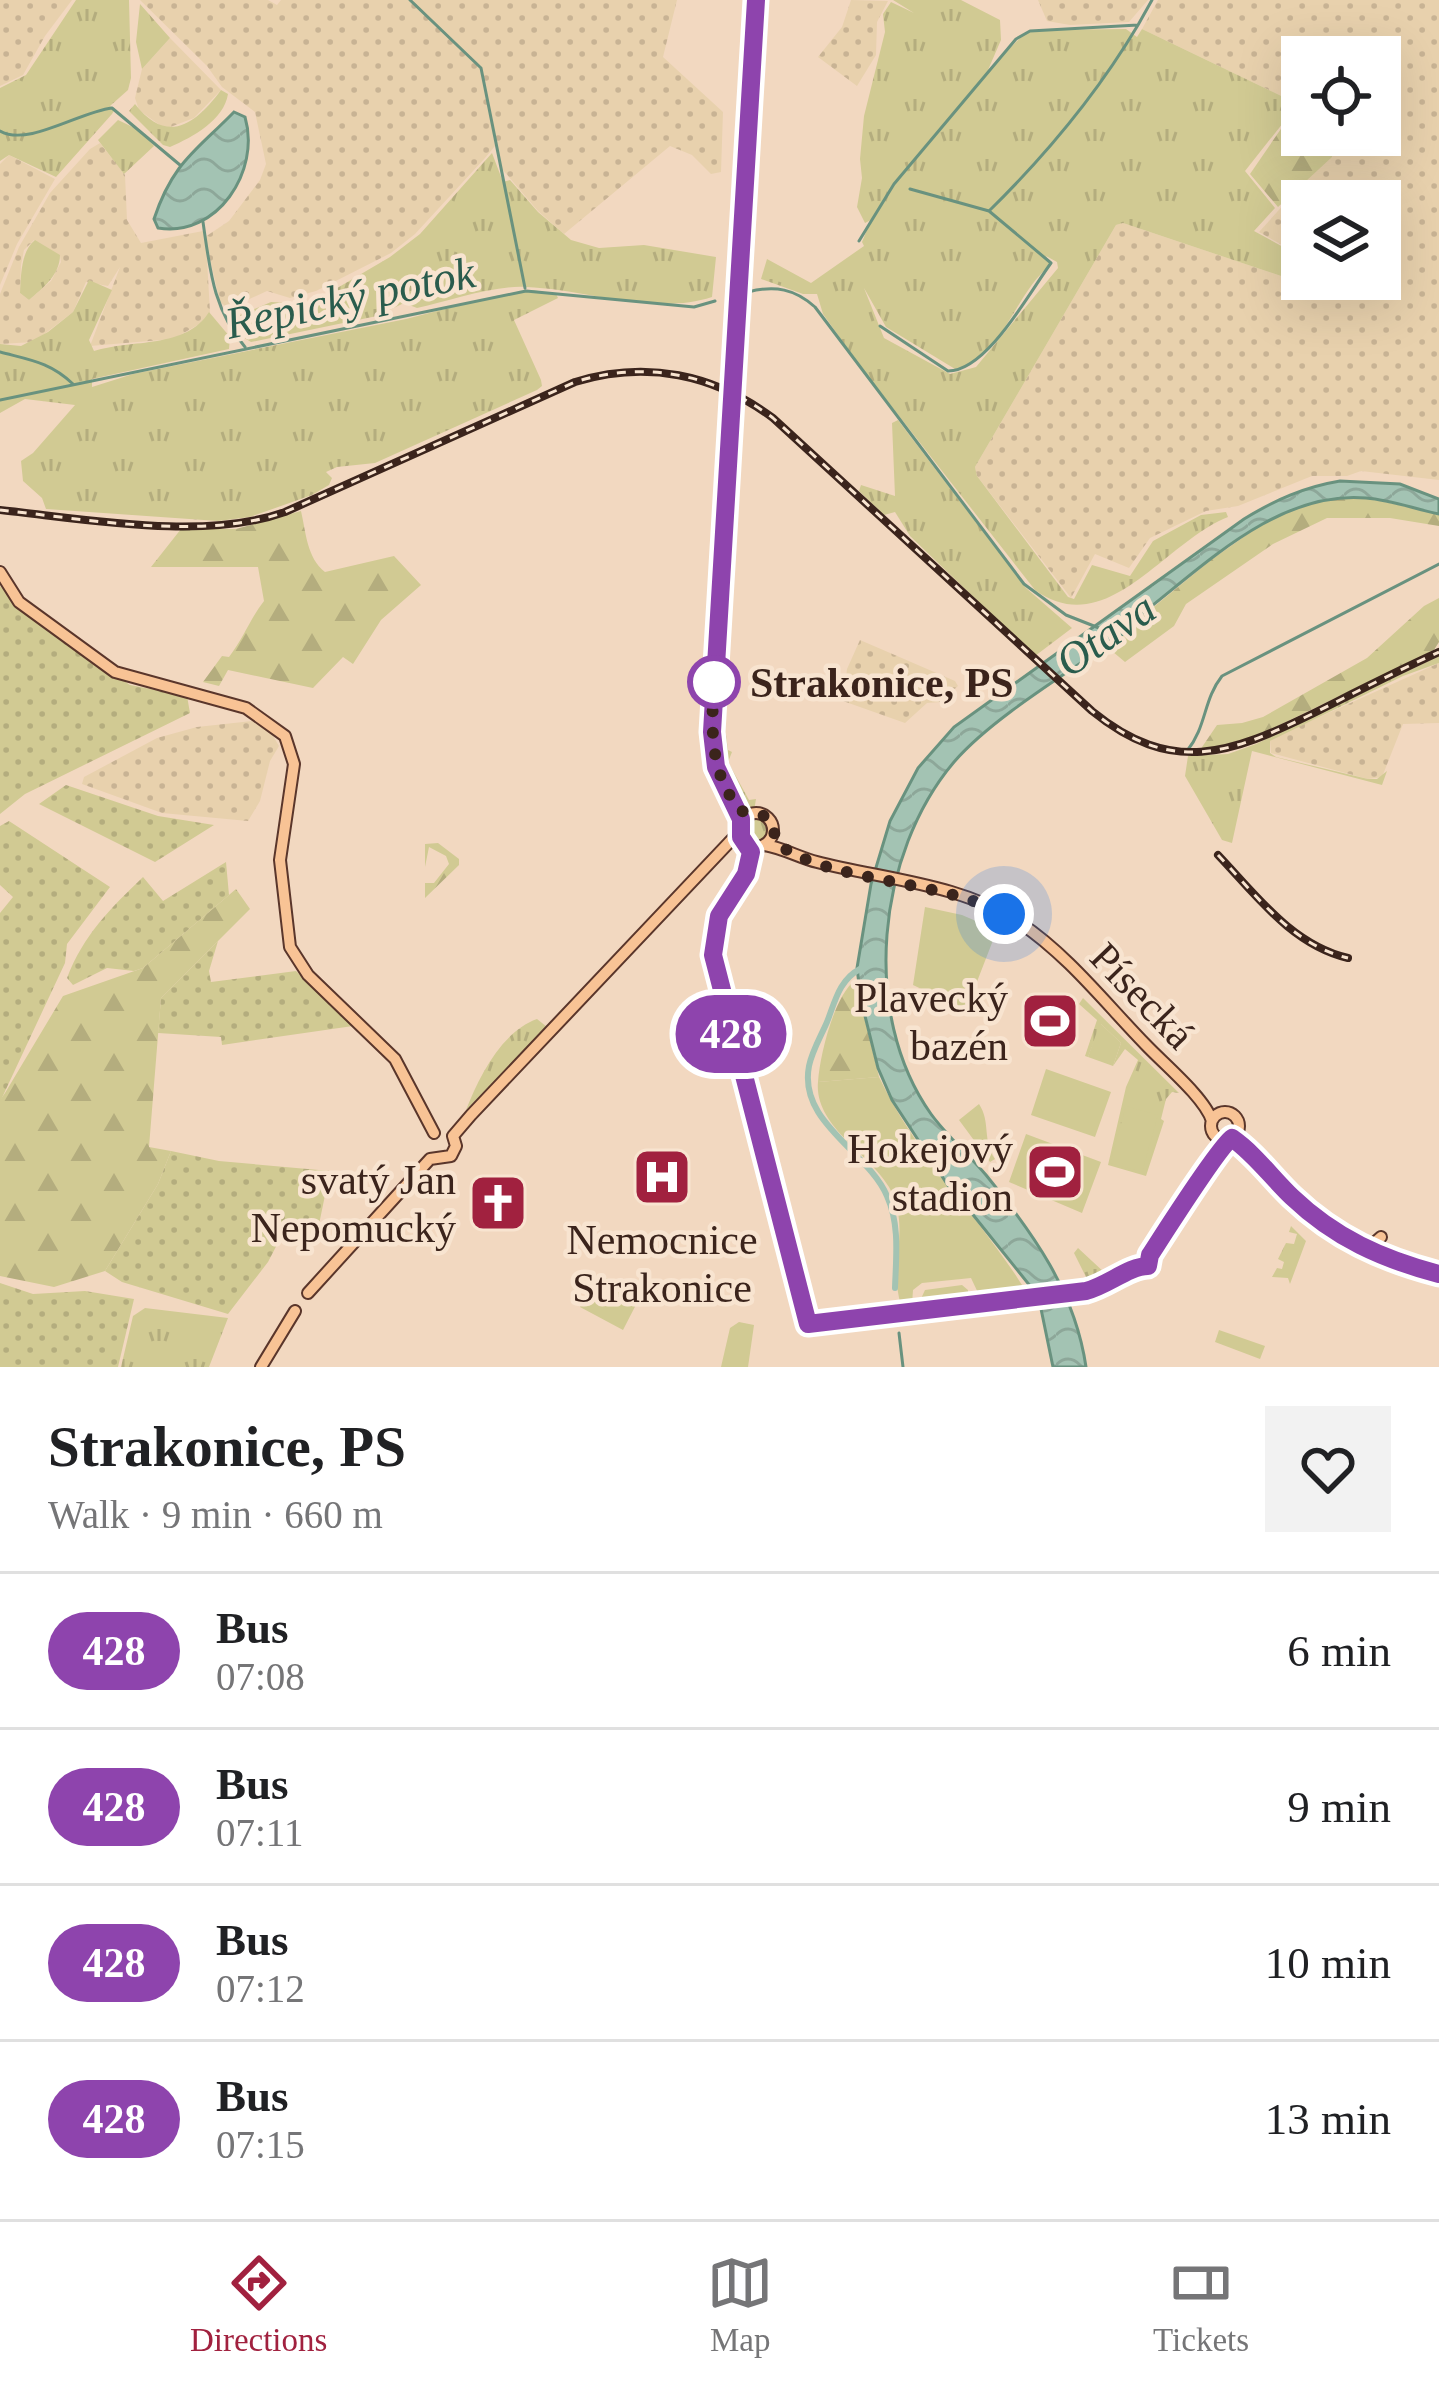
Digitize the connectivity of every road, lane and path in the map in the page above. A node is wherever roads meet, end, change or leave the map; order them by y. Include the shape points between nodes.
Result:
1 (756, 0) edge
2 (0, 572) edge
3 (744, 828) junction
4 (769, 840) junction
5 (1184, 1084) junction
6 (1223, 1112) junction
7 (1212, 1121) junction
8 (434, 1133) junction
9 (1235, 1135) junction
10 (453, 1136) junction
11 (432, 1156) junction
12 (1381, 1238) dead end
13 (1346, 1239) junction
14 (1439, 1274) edge
15 (308, 1293) dead end
16 (295, 1310) dead end
17 (261, 1367) edge

1 - 3 main road, bridge via 712,732 716,767
2 - 8 main road via 19,602 125,677 225,700 274,725 292,748 280,860 294,956 390,1052
3 - 4 main road via 755,847
3 - 4 main road via 761,814 770,820
3 - 10 main road
4 - 5 main road, Písecká via 1013,919
5 - 6 main road, Písecká
5 - 7 main road, Písecká
6 - 7 main road
6 - 9 main road, Písecká via 1238,1119
7 - 9 main road, Písecká via 1217,1138
8 - 10 main road
8 - 11 main road via 427,1144
9 - 13 main road
10 - 11 main road via 451,1156
11 - 15 main road
12 - 13 main road via 1372,1245
13 - 14 main road
16 - 17 main road

